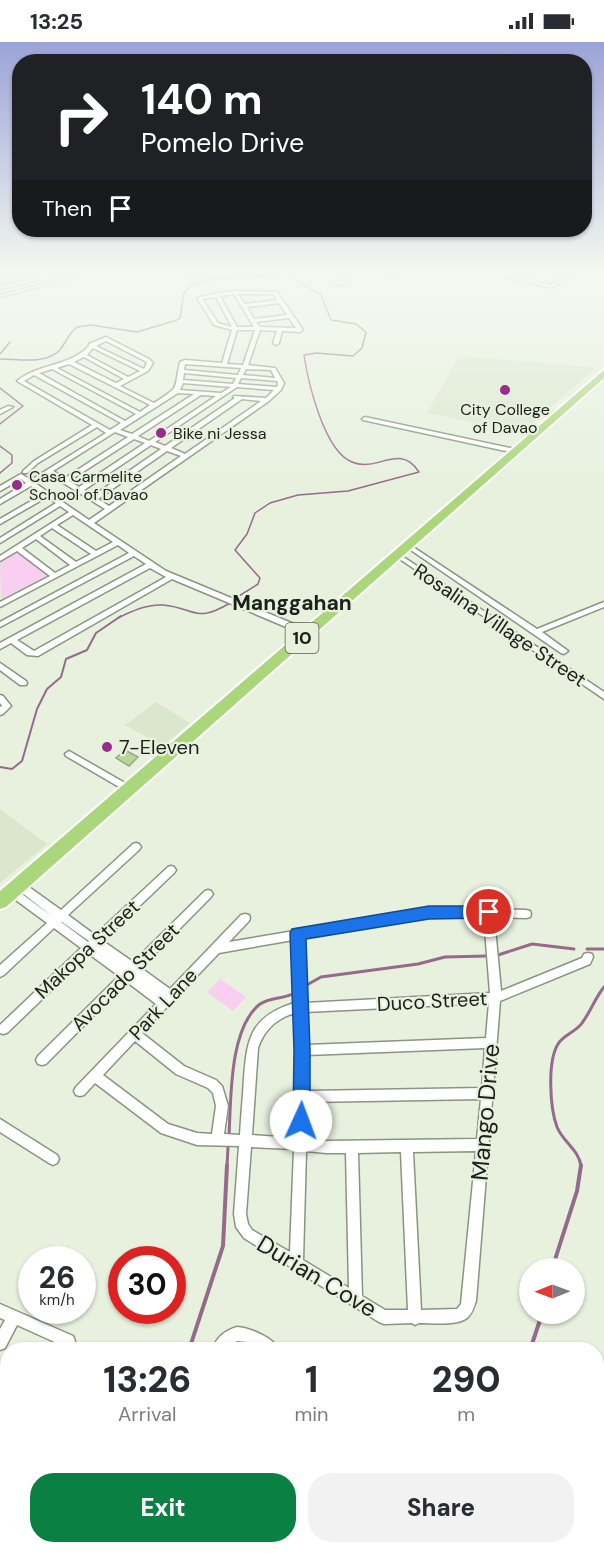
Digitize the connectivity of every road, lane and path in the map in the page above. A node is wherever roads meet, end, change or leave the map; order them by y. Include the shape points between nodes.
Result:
1 (91, 345) edge
2 (92, 346) edge
3 (119, 346) edge
4 (230, 346) edge
5 (252, 346) edge
6 (83, 355) junction
7 (69, 362) junction
8 (224, 364) junction
9 (245, 366) junction
10 (52, 367) junction
11 (144, 371) junction
12 (182, 371) junction
13 (34, 373) junction
14 (604, 373) edge
15 (240, 376) junction
16 (128, 379) junction
17 (280, 380) junction
18 (181, 381) junction
19 (235, 385) junction
20 (115, 386) junction
21 (279, 389) junction
22 (177, 391) junction
23 (200, 393) junction
24 (222, 395) junction
25 (241, 397) junction
26 (267, 400) junction
27 (0, 403) edge
28 (154, 405) junction
29 (0, 412) edge
30 (139, 414) junction
31 (365, 419) dead end
32 (125, 423) junction
33 (96, 425) junction
34 (113, 431) junction
35 (134, 437) junction
36 (150, 443) junction
37 (166, 449) junction
38 (515, 451) junction
39 (186, 456) junction
40 (50, 471) junction
41 (23, 474) junction
42 (65, 481) junction
43 (31, 483) junction
44 (0, 489) edge
45 (79, 490) junction
46 (47, 494) junction
47 (93, 498) junction
48 (0, 502) edge
49 (60, 503) junction
50 (110, 509) junction
51 (73, 512) junction
52 (0, 522) edge
53 (89, 523) junction
54 (52, 525) junction
55 (36, 536) junction
56 (0, 541) edge
57 (118, 542) junction
58 (17, 548) junction
59 (401, 550) junction
60 (134, 554) junction
61 (96, 555) junction
62 (0, 559) edge
63 (75, 565) junction
64 (150, 565) junction
65 (55, 576) junction
66 (171, 577) junction
67 (0, 604) edge
68 (604, 604) edge
69 (0, 625) edge
70 (536, 632) junction
71 (308, 633) junction
72 (12, 640) junction
73 (0, 646) edge
74 (564, 651) dead end
75 (0, 666) edge
76 (23, 683) dead end
77 (604, 696) edge
78 (0, 698) edge
79 (0, 712) edge
80 (69, 754) dead end
81 (129, 789) junction
82 (136, 847) dead end
83 (171, 870) dead end
84 (15, 888) junction
85 (208, 894) dead end
86 (0, 902) edge
87 (489, 912) junction
88 (526, 914) dead end
89 (245, 918) dead end
90 (57, 919) junction
91 (298, 933) junction
92 (92, 945) junction
93 (214, 950) junction
94 (588, 957) dead end
95 (0, 972) edge
96 (130, 972) junction
97 (495, 998) junction
98 (168, 999) junction
99 (301, 1007) junction
100 (3, 1029) dead end
101 (135, 1034) junction
102 (492, 1043) junction
103 (302, 1050) junction
104 (42, 1060) dead end
105 (95, 1076) junction
106 (80, 1091) dead end
107 (487, 1093) junction
108 (302, 1097) junction
109 (0, 1125) edge
110 (218, 1140) junction
111 (245, 1141) junction
112 (301, 1145) junction
113 (483, 1145) junction
114 (407, 1147) junction
115 (352, 1148) junction
116 (53, 1159) dead end
117 (242, 1227) joint
118 (296, 1264) junction
119 (356, 1299) junction
120 (0, 1311) edge
121 (465, 1311) joint
122 (14, 1317) junction
123 (415, 1318) junction
124 (68, 1341) dead end
125 (1, 1342) edge
126 (224, 1342) edge
127 (260, 1342) edge

1 - 6 street
2 - 11 street
3 - 11 street via 147,360 150,365
4 - 8 street
5 - 9 street
6 - 7 street
6 - 16 street
7 - 10 street
7 - 20 street
8 - 9 street
8 - 12 street via 188,362 182,363
9 - 15 street
9 - 17 street via 274,369
10 - 13 street
10 - 30 street
11 - 16 street
12 - 15 street
12 - 18 street
13 - 32 street
13 - 33 street via 20,380
14 - 38 highway, 10
15 - 17 street
15 - 19 street
16 - 20 street
17 - 21 street
18 - 19 street
18 - 22 street
19 - 21 street
19 - 24 street
20 - 28 street
21 - 26 street
22 - 23 street
22 - 28 street
23 - 24 street
23 - 35 street
24 - 25 street
24 - 36 street
25 - 26 street
25 - 37 street
26 - 39 street
27 - 29 street via 10,407
28 - 30 street
30 - 32 street
31 - 38 street
32 - 34 street
33 - 34 street
33 - 41 street
34 - 35 street
34 - 40 street
35 - 36 street
35 - 42 street
36 - 37 street
36 - 45 street
37 - 39 street
37 - 47 street
38 - 59 highway, 10
39 - 50 street
40 - 42 street
40 - 43 street
41 - 43 street
41 - 44 street
42 - 45 street
43 - 46 street
43 - 48 street
45 - 47 street
46 - 49 street
46 - 52 street
47 - 50 street
49 - 51 street
49 - 56 street
50 - 53 street
51 - 53 street
51 - 54 street
53 - 57 street
54 - 55 street
54 - 61 street
55 - 58 street
55 - 63 street
57 - 60 street
57 - 61 street
58 - 62 street
58 - 65 street
59 - 70 street
59 - 71 highway, 10
59 - 77 street, Rosalina Village Street
60 - 64 street
60 - 69 street
61 - 63 street
63 - 65 street
64 - 66 street
64 - 72 street
65 - 67 street
66 - 71 street
66 - 72 street via 35,654
68 - 70 street
70 - 74 street
71 - 81 highway, 10
72 - 73 street
75 - 76 street
78 - 79 street via 7,705
80 - 81 street
81 - 84 highway, 10
82 - 90 street
83 - 92 street, Makopa Street
84 - 86 highway, 10
84 - 90 street
85 - 96 street, Avocado Street
87 - 88 street
87 - 91 street via 429,912
87 - 97 street, Mango Drive
89 - 93 street, Park Lane
90 - 92 street
90 - 95 street
91 - 93 street
91 - 99 street
92 - 96 street
92 - 100 street, Makopa Street
93 - 98 street, Park Lane
94 - 97 street, Duco Street
96 - 98 street
96 - 104 street, Avocado Street
97 - 99 street, Duco Street
97 - 102 street, Mango Drive
98 - 101 street, Park Lane
99 - 103 street
99 - 111 street, Duco Street via 272,1018 255,1038
101 - 105 street, Park Lane
101 - 110 street via 180,1070 218,1090 222,1106
102 - 103 street
102 - 107 street, Mango Drive
103 - 108 street
105 - 106 street, Park Lane
105 - 110 street via 165,1129 197,1139
107 - 108 street
107 - 113 street, Mango Drive
108 - 112 street
109 - 116 street
110 - 111 street
111 - 112 street
111 - 117 street, Duco Street
112 - 115 street
112 - 118 street
113 - 114 street
113 - 121 street, Mango Drive
114 - 115 street
114 - 123 street
115 - 119 street
117 - 118 street, Durian Cove
118 - 119 street, Durian Cove
119 - 123 street, Durian Cove via 384,1317
120 - 122 street
121 - 123 street, Durian Cove via 458,1316
122 - 124 street
122 - 125 street
126 - 127 street via 231,1335 245,1334

